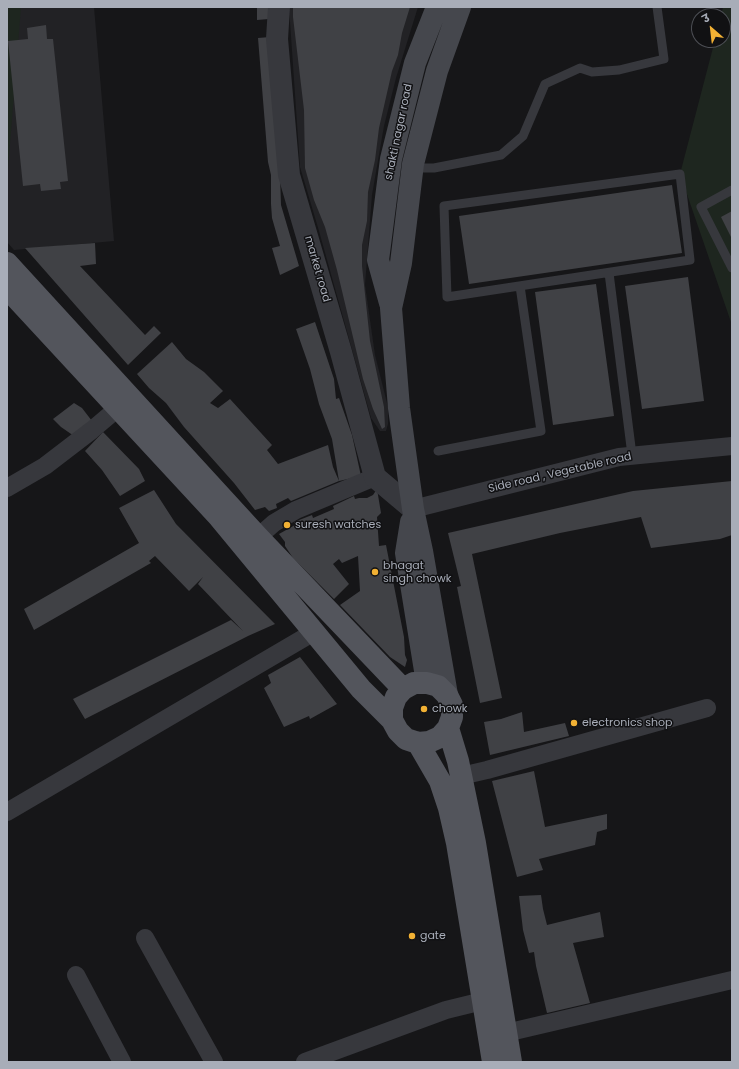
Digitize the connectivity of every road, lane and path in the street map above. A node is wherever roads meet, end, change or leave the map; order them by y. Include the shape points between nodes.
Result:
1 (279, 7) edge
2 (437, 7) edge
3 (460, 7) edge
4 (656, 7) edge
5 (412, 168) junction
6 (732, 190) edge
7 (7, 263) edge
8 (732, 268) edge
9 (609, 273) junction
10 (520, 286) junction
11 (7, 288) edge
12 (391, 308) junction
13 (118, 408) junction
14 (732, 446) edge
15 (438, 451) dead end
16 (632, 455) junction
17 (375, 477) junction
18 (7, 488) edge
19 (413, 509) junction
20 (258, 537) junction
21 (314, 632) junction
22 (427, 683) junction
23 (403, 689) junction
24 (447, 695) junction
25 (707, 708) dead end
26 (392, 720) junction
27 (448, 728) junction
28 (418, 743) junction
29 (461, 776) junction
30 (7, 812) edge
31 (145, 938) dead end
32 (76, 975) dead end
33 (732, 980) edge
34 (492, 999) junction
35 (498, 1034) junction
36 (122, 1062) edge
37 (214, 1062) edge
38 (304, 1062) edge
39 (493, 1062) edge
40 (511, 1062) edge

1 - 17 street, market road via 277,39 289,175
2 - 12 main road, shakti nagar road via 414,63 391,159 378,260
3 - 5 main road via 437,71
4 - 5 lane via 664,59 619,70 592,72 580,68 545,84 523,136 501,155 434,168
5 - 12 main road via 401,263
6 - 8 lane via 701,207
7 - 20 main road
9 - 10 lane
9 - 10 lane via 690,260 680,174 444,206 448,297
9 - 16 lane
10 - 15 lane via 541,431
11 - 13 main road
12 - 19 main road via 399,408
13 - 18 street via 45,466
13 - 21 main road via 218,516
14 - 16 street, Side road , Vegetable road
16 - 19 street, Side road , Vegetable road
17 - 19 street
17 - 20 street via 296,510 274,523
19 - 22 main road via 406,553
19 - 24 main road
20 - 23 main road
21 - 26 main road
21 - 30 street
22 - 23 main road via 414,683
22 - 24 main road via 438,686
23 - 26 main road via 396,697 392,708
24 - 27 main road via 452,705 452,717
25 - 29 street
26 - 28 main road via 406,739
27 - 28 main road via 435,740
27 - 29 main road
28 - 34 main road via 440,781 449,808
29 - 34 main road via 475,843
31 - 37 street
32 - 36 street
33 - 35 street
34 - 35 main road
34 - 38 street via 446,1010
35 - 39 main road
35 - 40 main road

